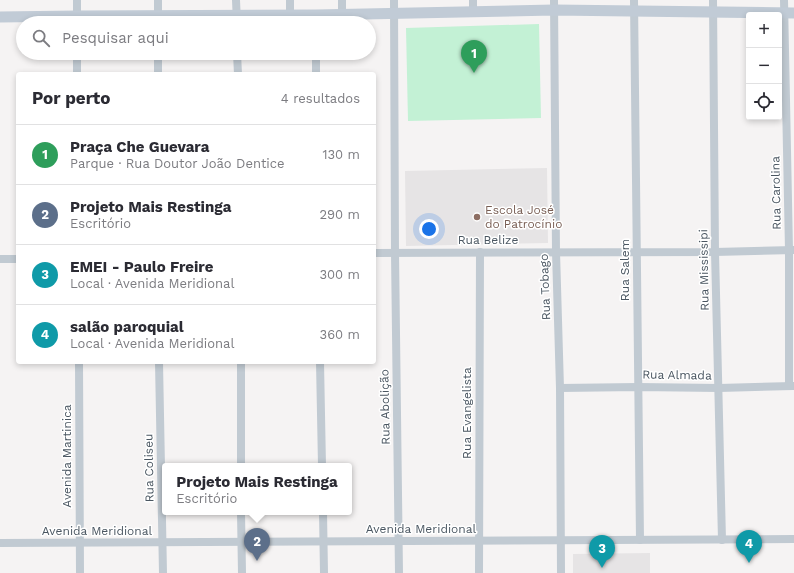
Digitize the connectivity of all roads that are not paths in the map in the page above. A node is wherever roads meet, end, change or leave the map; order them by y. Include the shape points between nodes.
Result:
1 (77, 0) edge
2 (158, 0) edge
3 (236, 0) edge
4 (290, 0) edge
5 (342, 0) edge
6 (394, 0) edge
7 (473, 0) edge
8 (713, 0) edge
9 (784, 0) edge
10 (554, 5) edge
11 (634, 5) edge
12 (713, 12) junction
13 (394, 13) junction
14 (473, 13) junction
15 (789, 13) edge
16 (290, 15) junction
17 (342, 15) junction
18 (77, 16) edge
19 (158, 16) edge
20 (237, 16) edge
21 (277, 16) edge
22 (296, 16) edge
23 (336, 16) edge
24 (0, 18) edge
25 (16, 18) edge
26 (77, 60) edge
27 (158, 60) edge
28 (237, 60) edge
29 (316, 60) edge
30 (78, 72) edge
31 (158, 72) edge
32 (238, 72) edge
33 (316, 72) edge
34 (791, 158) edge
35 (792, 250) edge
36 (480, 252) junction
37 (556, 252) junction
38 (637, 252) junction
39 (715, 252) junction
40 (395, 253) junction
41 (376, 254) edge
42 (0, 259) edge
43 (16, 259) edge
44 (79, 364) edge
45 (159, 364) edge
46 (241, 364) edge
47 (320, 364) edge
48 (792, 386) edge
49 (638, 387) junction
50 (560, 388) junction
51 (719, 388) junction
52 (241, 463) edge
53 (322, 463) edge
54 (241, 515) edge
55 (323, 515) edge
56 (794, 539) edge
57 (560, 540) junction
58 (640, 540) junction
59 (722, 540) junction
60 (323, 541) junction
61 (399, 541) junction
62 (80, 542) junction
63 (162, 542) junction
64 (241, 542) junction
65 (479, 542) junction
66 (0, 544) edge
67 (80, 573) edge
68 (163, 573) edge
69 (242, 573) edge
70 (324, 573) edge
71 (399, 573) edge
72 (479, 573) edge
73 (561, 573) edge

1 - 18 street
2 - 19 street
3 - 20 street
4 - 16 street
5 - 17 street
6 - 13 street, Rua Abolição
7 - 14 street
8 - 12 street, Rua Mississipi
9 - 15 street, Rua Carolina
10 - 11 street
10 - 14 street
10 - 37 street, Rua Tobago
11 - 12 street
11 - 38 street, Rua Salem
12 - 15 street
12 - 39 street, Rua Mississipi
13 - 14 street
13 - 17 street
13 - 40 street, Rua Abolição
15 - 34 street, Rua Carolina
16 - 21 street
16 - 22 street
17 - 23 street
24 - 25 street
26 - 30 street
27 - 31 street
28 - 32 street
29 - 33 street
34 - 35 street, Rua Carolina
35 - 39 street, Rua Belize
35 - 48 street, Rua Carolina
36 - 37 street, Rua Belize
36 - 40 street, Rua Belize
36 - 65 street, Rua Evangelista
37 - 38 street, Rua Belize
37 - 50 street, Rua Tobago
38 - 39 street, Rua Belize
38 - 49 street, Rua Salem
39 - 51 street, Rua Mississipi
40 - 41 street, Rua Belize
40 - 61 street, Rua Abolição
42 - 43 street
44 - 62 street, Avenida Martinica
45 - 63 street, Rua Coliseu
46 - 52 street
47 - 53 street
48 - 51 street, Rua Almada
49 - 50 street, Rua Almada
49 - 51 street, Rua Almada
49 - 58 street, Rua Salem
50 - 57 street, Rua Tobago
51 - 59 street, Rua Mississipi
54 - 64 street
55 - 60 street
56 - 59 street, Avenida Meridional
57 - 58 street, Avenida Meridional
57 - 65 street, Avenida Meridional
57 - 73 street, Rua Tobago
58 - 59 street, Avenida Meridional
60 - 61 street, Avenida Meridional
60 - 64 street, Avenida Meridional
60 - 70 street
61 - 65 street, Avenida Meridional
61 - 71 street, Rua Abolição
62 - 63 street, Avenida Meridional
62 - 66 street, Avenida Meridional
62 - 67 street, Avenida Martinica
63 - 64 street, Avenida Meridional
63 - 68 street, Rua Coliseu
64 - 69 street
65 - 72 street, Rua Evangelista

